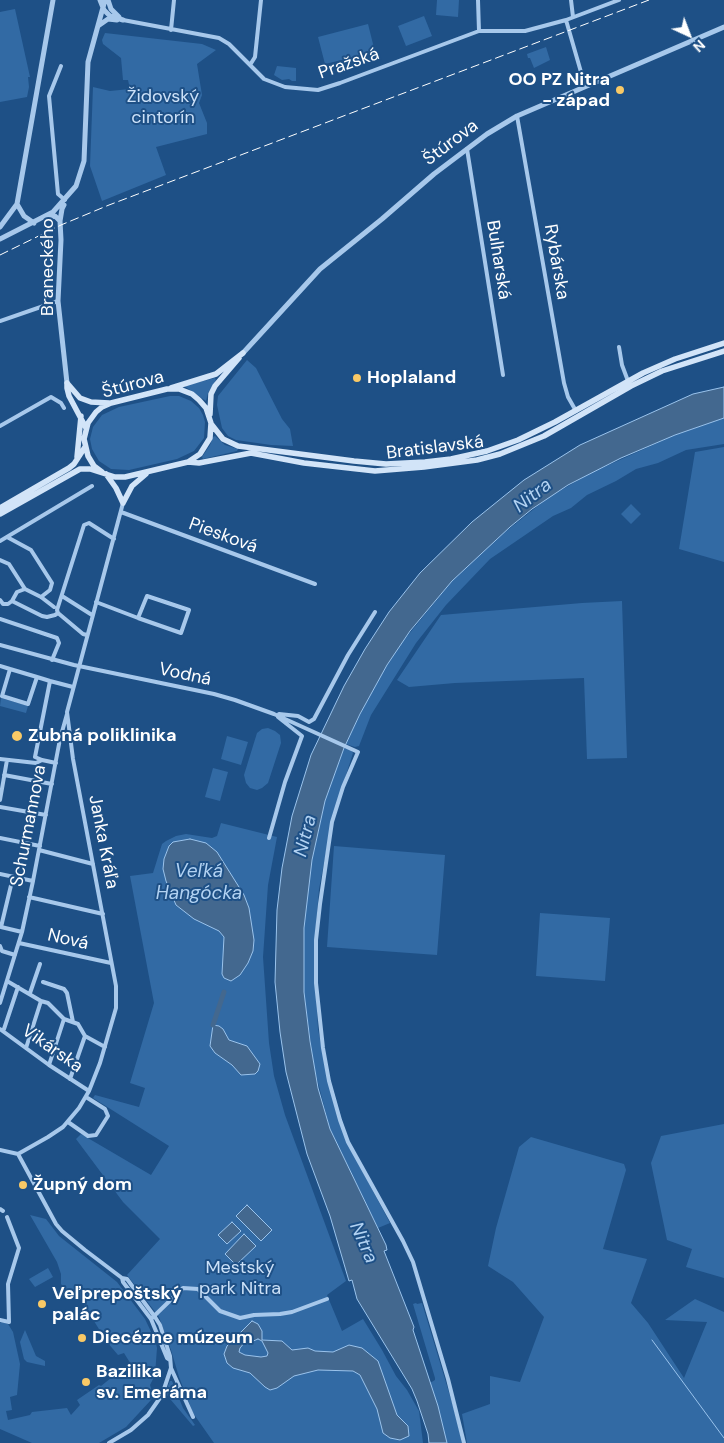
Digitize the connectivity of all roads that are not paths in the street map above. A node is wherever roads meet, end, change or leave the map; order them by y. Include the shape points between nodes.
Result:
1 (53, 0) edge
2 (100, 0) edge
3 (106, 0) edge
4 (174, 0) edge
5 (262, 0) edge
6 (478, 0) edge
7 (571, 0) edge
8 (619, 0) edge
9 (104, 10) junction
10 (573, 17) junction
11 (123, 20) junction
12 (566, 20) junction
13 (97, 27) junction
14 (724, 27) edge
15 (171, 30) junction
16 (479, 31) junction
17 (250, 65) junction
18 (61, 66) dead end
19 (585, 86) junction
20 (517, 116) junction
21 (467, 149) junction
22 (76, 186) junction
23 (65, 200) junction
24 (17, 204) junction
25 (42, 218) junction
26 (60, 221) junction
27 (34, 222) junction
28 (0, 227) edge
29 (0, 239) edge
30 (58, 301) junction
31 (0, 321) edge
32 (724, 343) edge
33 (619, 347) dead end
34 (724, 351) edge
35 (243, 353) junction
36 (503, 375) dead end
37 (67, 383) junction
38 (630, 383) junction
39 (167, 389) junction
40 (111, 403) junction
41 (64, 408) dead end
42 (576, 411) junction
43 (588, 412) junction
44 (81, 416) junction
45 (210, 416) junction
46 (572, 421) junction
47 (212, 425) junction
48 (0, 426) edge
49 (86, 428) junction
50 (518, 440) junction
51 (85, 447) junction
52 (520, 447) junction
53 (77, 459) junction
54 (188, 462) junction
55 (371, 463) junction
56 (326, 466) junction
57 (104, 473) junction
58 (148, 473) junction
59 (92, 486) dead end
60 (123, 503) junction
61 (0, 508) edge
62 (121, 512) junction
63 (0, 514) edge
64 (7, 537) junction
65 (114, 539) junction
66 (0, 541) edge
67 (0, 560) edge
68 (315, 584) dead end
69 (25, 589) junction
70 (41, 596) junction
71 (62, 596) junction
72 (0, 600) edge
73 (96, 602) junction
74 (10, 603) junction
75 (54, 607) dead end
76 (376, 612) dead end
77 (58, 614) junction
78 (92, 615) junction
79 (138, 618) junction
80 (0, 619) edge
81 (87, 635) junction
82 (0, 645) edge
83 (52, 660) junction
84 (0, 666) edge
85 (79, 666) junction
86 (10, 669) junction
87 (37, 677) junction
88 (50, 681) junction
89 (73, 687) junction
90 (67, 712) junction
91 (274, 714) junction
92 (0, 759) edge
93 (7, 760) junction
94 (42, 760) junction
95 (56, 763) junction
96 (4, 775) junction
97 (52, 784) junction
98 (0, 800) edge
99 (0, 807) edge
100 (46, 815) junction
101 (0, 838) edge
102 (269, 838) dead end
103 (39, 848) junction
104 (93, 864) junction
105 (0, 874) edge
106 (13, 877) junction
107 (33, 882) junction
108 (29, 897) junction
109 (103, 914) junction
110 (22, 932) junction
111 (19, 943) junction
112 (0, 946) edge
113 (15, 955) junction
114 (40, 964) dead end
115 (111, 964) junction
116 (7, 981) junction
117 (43, 982) dead end
118 (18, 988) junction
119 (30, 993) junction
120 (41, 1001) junction
121 (0, 1003) edge
122 (64, 1019) junction
123 (73, 1022) junction
124 (2, 1029) edge
125 (85, 1036) junction
126 (105, 1047) junction
127 (26, 1048) junction
128 (49, 1065) junction
129 (70, 1079) junction
130 (89, 1091) junction
131 (86, 1097) junction
132 (68, 1122) junction
133 (0, 1150) edge
134 (18, 1154) junction
135 (7, 1216) dead end
136 (326, 1299) dead end
137 (153, 1318) junction
138 (0, 1320) edge
139 (171, 1368) junction
140 (193, 1417) dead end
141 (109, 1443) edge
142 (464, 1443) edge

1 - 24 street
2 - 9 street
3 - 9 street
3 - 11 street
4 - 15 street
5 - 17 street via 255,57
6 - 16 street
7 - 10 street
8 - 10 street, Pražská
9 - 11 street via 110,16
9 - 13 street
10 - 12 street, Pražská
11 - 13 street via 108,20
11 - 15 street, Pražská
12 - 16 street, Pražská via 525,32
12 - 19 street
13 - 22 street via 88,62 84,161
14 - 19 street, Štúrova
15 - 17 street, Pražská via 219,38
16 - 17 street, Pražská via 318,90 285,87 264,79
18 - 23 street, Braneckého via 50,96 58,194
19 - 20 street, Štúrova
20 - 21 street, Štúrova
20 - 42 street, Rybárska via 566,391
21 - 35 street, Štúrova via 320,269
21 - 36 street, Bulharská
22 - 23 street
22 - 26 street, Braneckého via 62,209
23 - 25 street
24 - 27 street via 24,216
24 - 28 street
25 - 26 street via 55,216
25 - 27 street
26 - 30 street, Braneckého
27 - 29 street
30 - 31 street
30 - 37 street, Braneckého
32 - 38 main road, Bratislavská via 675,359
33 - 38 street
34 - 38 main road, Bratislavská via 678,364
35 - 39 main road via 216,374
35 - 45 main road via 215,386 211,394
37 - 40 main road via 80,398
37 - 44 main road via 69,396
38 - 42 main road, Bratislavská
38 - 43 main road, Bratislavská
39 - 40 main road, Štúrova
39 - 45 main road, Štúrova via 192,394 202,402
40 - 49 main road, Štúrova via 96,412
41 - 48 street via 50,397
42 - 43 main road
42 - 46 main road
42 - 50 main road, Bratislavská
43 - 46 main road, Bratislavská
44 - 49 main road
44 - 53 main road
45 - 47 main road, Štúrova
46 - 52 main road, Bratislavská
47 - 54 main road, Štúrova via 206,447
47 - 55 main road, Bratislavská via 223,439 238,446
49 - 51 main road
50 - 52 main road
50 - 55 main road, Bratislavská via 451,459 407,464
51 - 53 main road
51 - 57 main road via 92,463
52 - 56 main road, Bratislavská via 477,460 416,468 369,471
53 - 61 main road via 69,468
54 - 56 main road, Bratislavská via 200,463 251,453
54 - 58 main road, Štúrova
55 - 56 main road via 364,467
57 - 58 main road, Štúrova via 114,477
57 - 60 main road
57 - 63 main road, Štúrova via 84,468 75,471
58 - 60 main road via 132,486
59 - 64 street
60 - 62 street, Janka Kráľa
62 - 65 street, Janka Kráľa
62 - 68 street, Piesková
64 - 66 street
64 - 70 street via 31,550 52,583 50,590
65 - 71 street via 89,523 84,525
65 - 73 street, Janka Kráľa
67 - 69 street via 9,564
69 - 70 street
69 - 74 street via 17,592
70 - 75 street
71 - 77 street
71 - 78 street
72 - 74 street via 4,604
73 - 78 street, Janka Kráľa
73 - 79 street
74 - 77 street via 42,616
76 - 91 street via 348,655 314,719 309,722 298,716
77 - 81 street
78 - 81 street, Janka Kráľa
79 - 79 street via 181,633 189,610 147,596
80 - 83 street via 57,638 59,643
81 - 85 street, Janka Kráľa
82 - 83 street, Vodná
83 - 85 street, Vodná
84 - 86 street
85 - 89 street, Janka Kráľa
85 - 91 street, Vodná via 214,694
86 - 87 street
86 - 87 street via 2,696 28,704
87 - 88 street
88 - 89 street
88 - 94 street via 35,757
89 - 90 street, Janka Kráľa
90 - 95 street, Schurmannova
90 - 104 street, Janka Kráľa
91 - 102 street via 302,736
91 - 142 street, Vodná via 358,752 332,822 320,904 316,983 323,1048 329,1081 348,1142 416,1269
92 - 93 street
93 - 94 street via 36,763
93 - 96 street
94 - 95 street
95 - 97 street, Schurmannova
96 - 97 street
96 - 98 street
97 - 100 street, Schurmannova
99 - 100 street
100 - 103 street, Schurmannova
101 - 103 street
103 - 104 street
103 - 107 street, Schurmannova
104 - 109 street, Janka Kráľa
105 - 106 street
106 - 107 street
106 - 110 street via 1,927
107 - 108 street, Schurmannova
108 - 109 street
108 - 110 street, Schurmannova
109 - 115 street, Janka Kráľa
110 - 111 street, Schurmannova
111 - 113 street, Schurmannova
111 - 115 street, Nová
112 - 113 street via 2,951
113 - 116 street, Schurmannova
114 - 119 street
115 - 126 street, Janka Kráľa via 116,1008
116 - 118 street
116 - 121 street, Schurmannova
117 - 123 street via 67,993
118 - 119 street
118 - 124 street
119 - 120 street
120 - 122 street via 48,1003
120 - 127 street
122 - 123 street
122 - 128 street
123 - 125 street
124 - 127 street, Vikárska
125 - 126 street
125 - 129 street
126 - 130 street, Janka Kráľa
127 - 128 street, Vikárska
128 - 129 street, Vikárska
129 - 130 street, Vikárska
130 - 131 street, Janka Kráľa
131 - 132 street, Janka Kráľa
131 - 132 street via 105,1109 108,1116 96,1135 88,1136
132 - 134 street, Janka Kráľa
133 - 134 street
134 - 137 street via 56,1224 122,1278
135 - 138 street via 19,1248 8,1284 9,1322
136 - 137 street via 292,1312 240,1318 220,1311 198,1289 183,1288
137 - 139 street via 160,1325
139 - 140 street
139 - 141 street via 162,1395 148,1415

